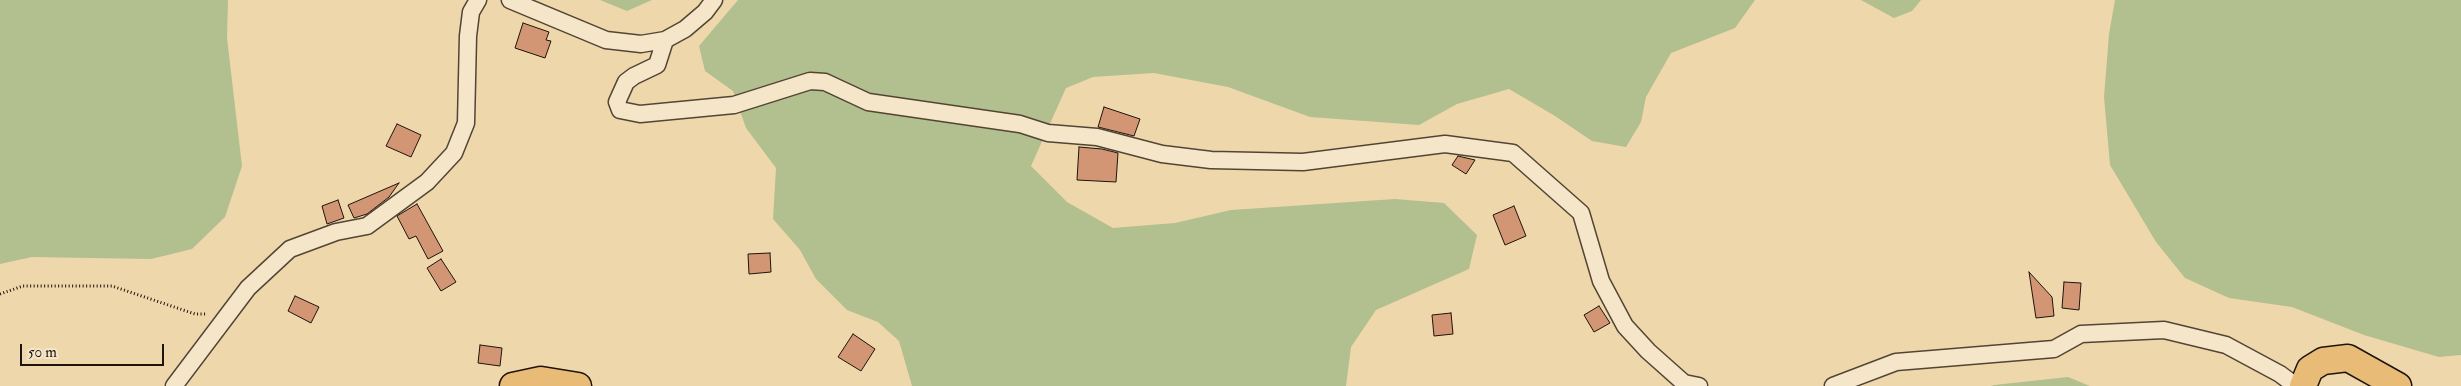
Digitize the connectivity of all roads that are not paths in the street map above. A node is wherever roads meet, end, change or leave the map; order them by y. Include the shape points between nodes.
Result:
1 (478, 0) edge
2 (510, 0) edge
3 (714, 0) edge
4 (665, 40) junction
5 (174, 386) edge
6 (513, 386) edge
7 (578, 386) edge
8 (1699, 386) edge
9 (1833, 386) edge
10 (2296, 386) edge
11 (2303, 386) edge
12 (2398, 386) edge

1 - 5 street via 471,12 468,36 466,123 454,153 427,182 366,226 336,232 290,249 248,288
2 - 4 street via 606,40 641,44
3 - 4 street via 685,29
4 - 8 street via 657,65 626,82 618,102 620,110 640,114 734,105 810,81 825,82 868,102 1020,124 1048,134 1097,136 1162,154 1211,160 1302,162 1446,144 1513,153 1580,213 1601,281 1625,326 1684,383
6 - 7 main road via 541,380
9 - 10 street via 1896,362 2054,349 2081,334 2164,330 2226,345
11 - 12 main road via 2310,369 2323,361 2348,358

